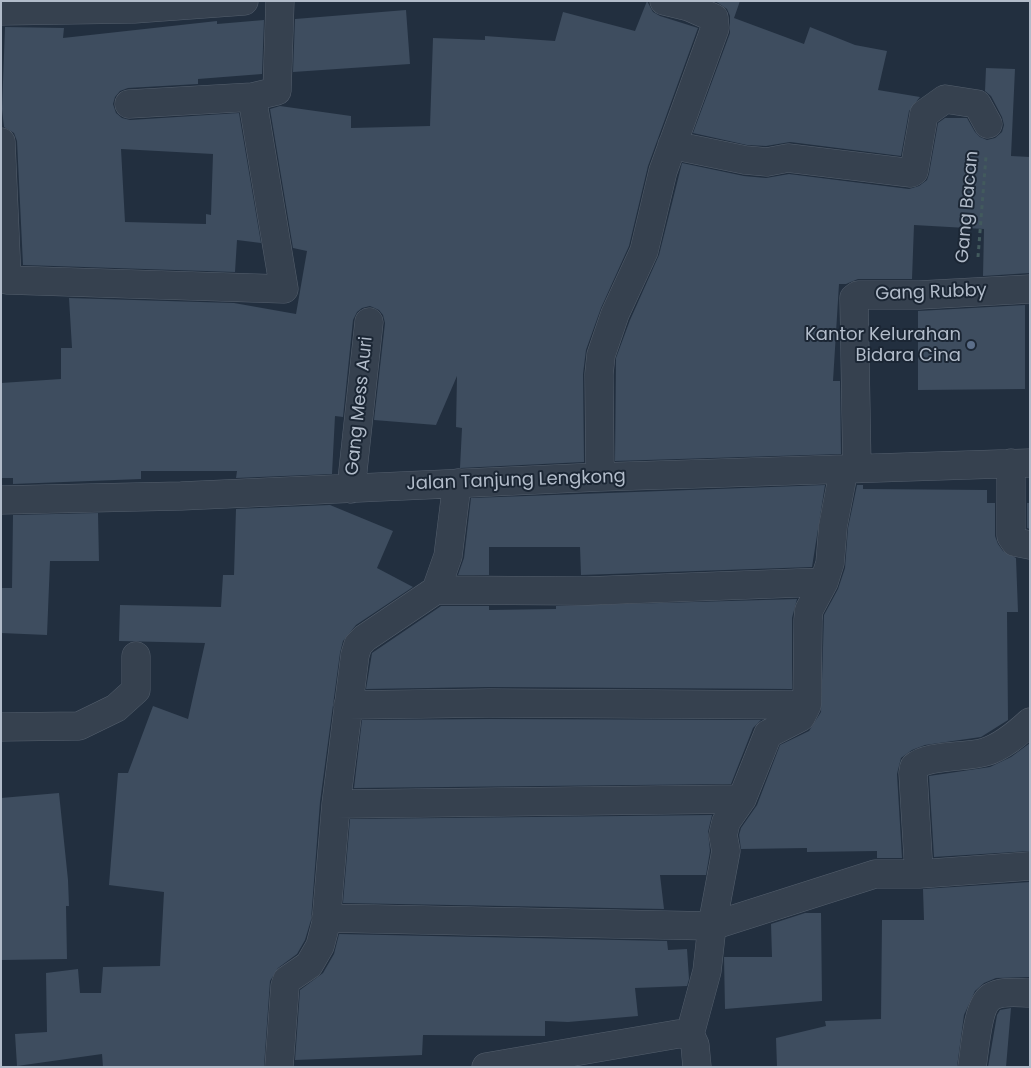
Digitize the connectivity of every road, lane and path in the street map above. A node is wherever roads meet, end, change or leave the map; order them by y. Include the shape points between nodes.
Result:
1 (244, 1) edge
2 (280, 1) edge
3 (664, 1) edge
4 (1, 11) edge
5 (252, 97) junction
6 (129, 104) dead end
7 (988, 124) joint
8 (1, 142) edge
9 (672, 145) junction
10 (1030, 289) edge
11 (975, 293) junction
12 (369, 322) dead end
13 (1020, 463) edge
14 (851, 469) junction
15 (600, 477) junction
16 (457, 483) junction
17 (352, 489) junction
18 (1, 500) edge
19 (1030, 545) edge
20 (824, 582) junction
21 (436, 590) junction
22 (136, 656) dead end
23 (348, 704) junction
24 (807, 705) junction
25 (1030, 722) edge
26 (1, 727) edge
27 (742, 799) junction
28 (336, 804) junction
29 (1030, 866) edge
30 (919, 874) junction
31 (326, 918) junction
32 (712, 926) junction
33 (1030, 993) edge
34 (690, 1034) junction
35 (516, 1064) edge
36 (279, 1067) edge
37 (486, 1067) edge
38 (697, 1067) edge
39 (972, 1067) edge

1 - 4 street via 134,9
2 - 5 street via 277,91
3 - 9 street via 714,18 715,28
5 - 6 street
5 - 8 street via 284,289 7,280
7 - 9 street via 977,104 945,99 924,114 911,173 788,158 767,162 745,160
7 - 11 path, Gang Bacan
9 - 15 street via 644,251 615,314 601,355
10 - 11 street, Gang Rubby
11 - 14 street, Gang Rubby via 858,295 854,298
12 - 17 street, Gang Mess Auri
13 - 14 street, Jalan Tanjung Lengkong
13 - 19 street via 1011,536 1016,542
14 - 15 street, Jalan Tanjung Lengkong
14 - 20 street via 833,526 830,563
15 - 16 street, Jalan Tanjung Lengkong
16 - 17 street, Jalan Tanjung Lengkong
16 - 21 street via 448,556
17 - 18 street, Jalan Tanjung Lengkong
20 - 21 street via 587,591
20 - 24 street via 809,610
21 - 23 street via 358,645
22 - 26 street via 136,690 116,708 78,726
23 - 24 street
23 - 28 street
24 - 27 street via 800,717 768,734
25 - 30 street via 987,752 924,761 914,767
27 - 28 street
27 - 32 street via 724,827 726,851
28 - 31 street
29 - 30 street
30 - 32 street via 875,874
31 - 32 street
31 - 36 street via 320,946 310,964 287,980 285,986
32 - 34 street via 707,971
33 - 39 street via 1002,993 991,997 985,1004
34 - 35 street via 669,1035
34 - 38 street
35 - 37 street

